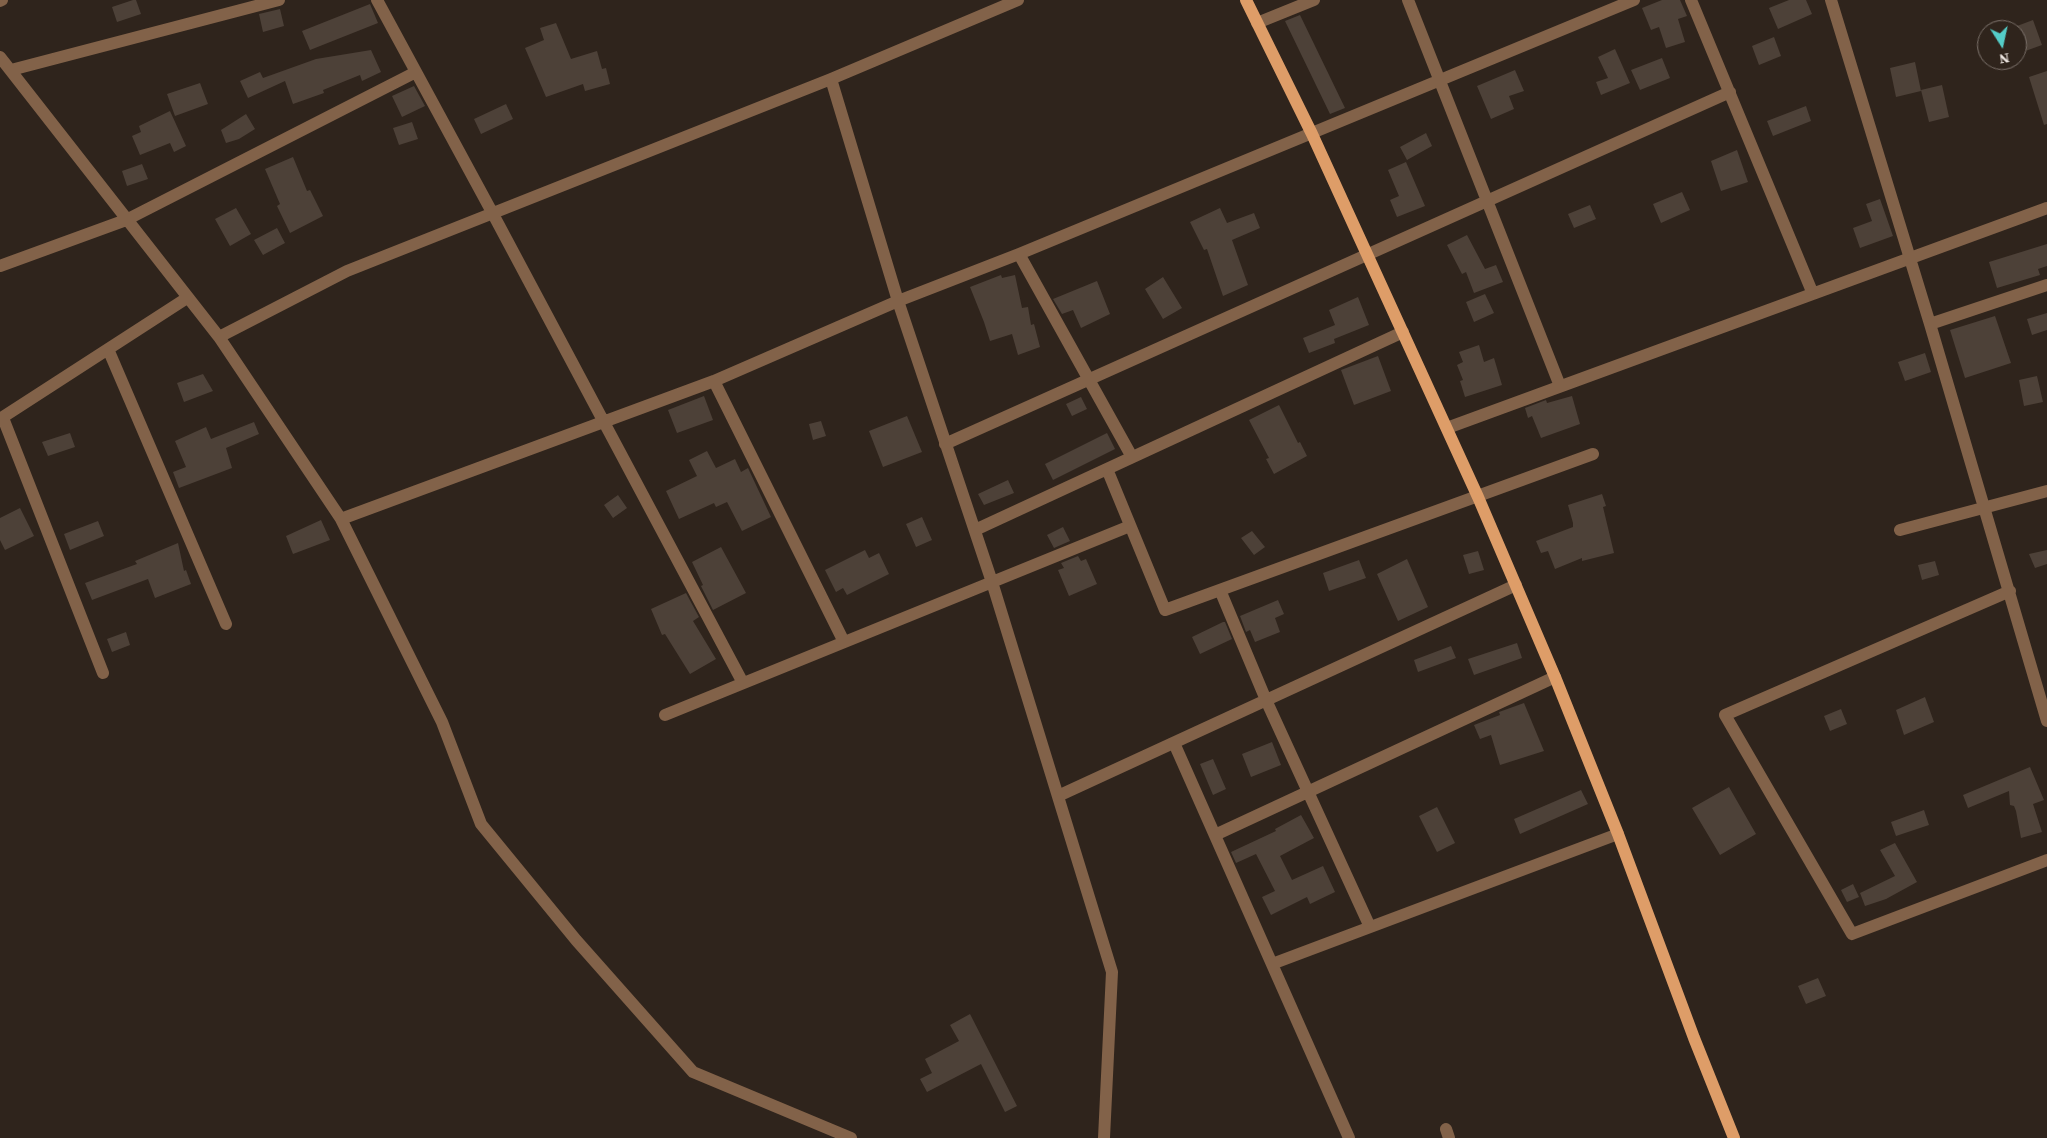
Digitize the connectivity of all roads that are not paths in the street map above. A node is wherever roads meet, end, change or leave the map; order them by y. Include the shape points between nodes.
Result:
1 (279, 0) edge
2 (377, 0) edge
3 (1018, 0) edge
4 (1246, 0) edge
5 (1314, 0) edge
6 (1408, 0) edge
7 (1634, 0) edge
8 (1691, 0) edge
9 (1832, 0) edge
10 (1257, 23) junction
11 (0, 57) edge
12 (12, 70) junction
13 (416, 72) junction
14 (831, 79) junction
15 (1440, 81) junction
16 (1730, 92) junction
17 (1312, 134) junction
18 (1487, 201) junction
19 (2047, 208) edge
20 (494, 214) junction
21 (126, 220) junction
22 (1019, 254) junction
23 (1367, 254) junction
24 (1910, 258) junction
25 (0, 266) edge
26 (2047, 285) edge
27 (1813, 294) junction
28 (187, 298) junction
29 (898, 301) junction
30 (1930, 324) junction
31 (1403, 332) junction
32 (219, 337) junction
33 (108, 349) junction
34 (1089, 380) junction
35 (714, 381) junction
36 (1560, 386) junction
37 (1, 418) edge
38 (604, 422) junction
39 (1446, 428) junction
40 (945, 444) junction
41 (1593, 454) dead end
42 (1132, 457) junction
43 (1107, 469) junction
44 (2047, 491) edge
45 (1478, 497) junction
46 (1985, 507) junction
47 (341, 519) junction
48 (1130, 526) junction
49 (975, 530) junction
50 (1900, 530) dead end
51 (992, 582) junction
52 (1516, 585) junction
53 (1220, 590) junction
54 (2010, 592) junction
55 (226, 624) dead end
56 (844, 642) junction
57 (104, 672) dead end
58 (1555, 677) junction
59 (743, 683) junction
60 (1266, 700) junction
61 (664, 715) dead end
62 (2047, 721) edge
63 (1174, 743) junction
64 (1308, 793) junction
65 (1058, 796) junction
66 (1618, 834) junction
67 (1214, 835) junction
68 (2047, 860) edge
69 (1370, 927) junction
70 (1272, 964) junction
71 (851, 1138) edge
72 (1104, 1138) edge
73 (1349, 1138) edge
74 (1734, 1138) edge

1 - 12 street
2 - 13 street
3 - 14 street
4 - 10 main road
5 - 10 street
6 - 15 street
7 - 15 street
8 - 16 street
9 - 24 street
10 - 17 main road
11 - 12 street
12 - 21 street
13 - 20 street
13 - 21 street
14 - 20 street
14 - 29 street
15 - 17 street
15 - 18 street
16 - 18 street
16 - 27 street
17 - 22 street
17 - 23 main road
18 - 23 street
18 - 36 street
19 - 24 street
20 - 32 street via 347,271
20 - 38 street
21 - 25 street
21 - 28 street
22 - 29 street
22 - 34 street
23 - 31 main road
23 - 34 street
24 - 27 street
24 - 30 street
26 - 30 street
27 - 36 street
28 - 32 street
28 - 33 street
29 - 35 street
29 - 40 street
30 - 46 street
31 - 39 main road
31 - 42 street
32 - 47 street
33 - 37 street
33 - 55 street
34 - 40 street
34 - 42 street
35 - 38 street
35 - 56 street
36 - 39 street
37 - 57 street
38 - 47 street
38 - 59 street
39 - 45 main road
40 - 49 street
41 - 45 street
42 - 43 street
43 - 48 street
43 - 49 street
44 - 46 street
45 - 52 main road
45 - 53 street
46 - 50 street
46 - 54 street
47 - 71 street via 442,722 481,824 576,940 693,1072
48 - 51 street
48 - 53 street via 1165,610
49 - 51 street
51 - 56 street
51 - 65 street
52 - 58 main road
52 - 60 street
53 - 60 street
54 - 62 street
54 - 68 street via 1725,715 1852,934
56 - 59 street
58 - 64 street
58 - 66 main road
59 - 61 street
60 - 63 street
60 - 64 street
63 - 65 street
63 - 67 street
64 - 67 street
64 - 69 street
65 - 72 street via 1112,972
66 - 69 street
66 - 74 main road
67 - 70 street
69 - 70 street
70 - 73 street

